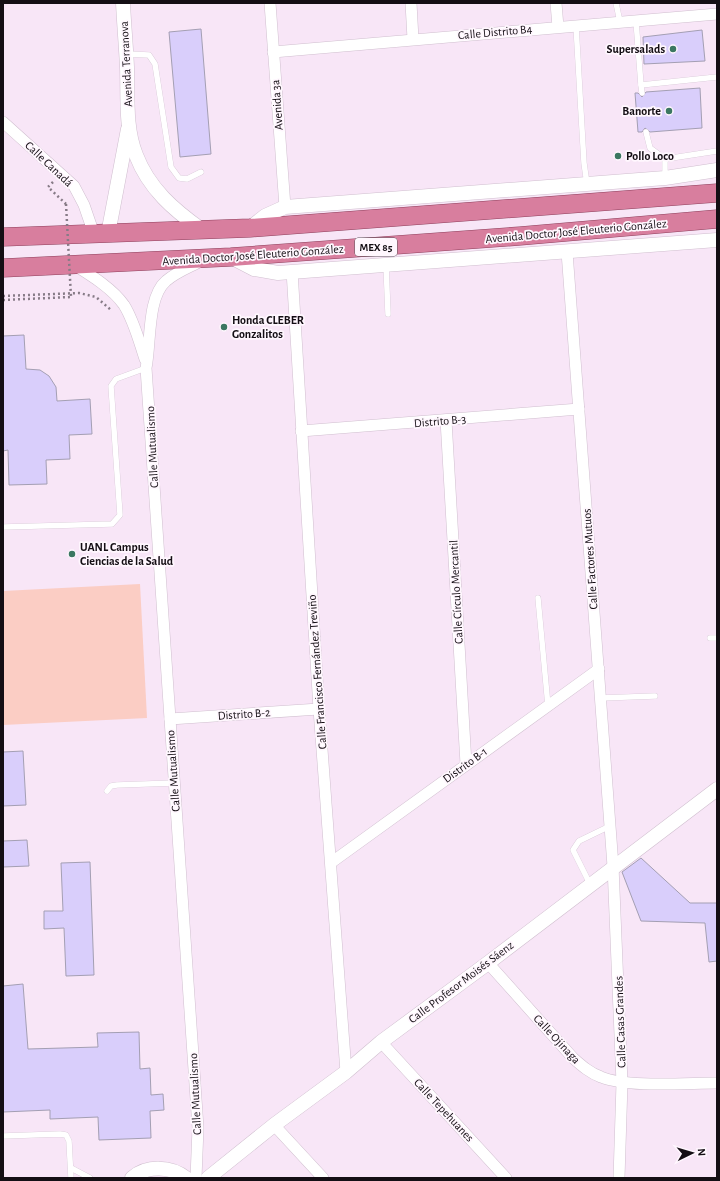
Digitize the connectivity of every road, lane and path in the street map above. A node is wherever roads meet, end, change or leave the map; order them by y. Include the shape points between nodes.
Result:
1 (123, 3) edge
2 (270, 3) edge
3 (411, 3) edge
4 (556, 3) edge
5 (616, 3) edge
6 (717, 14) edge
7 (636, 21) junction
8 (620, 22) junction
9 (576, 25) junction
10 (558, 27) junction
11 (413, 39) junction
12 (273, 52) junction
13 (127, 54) junction
14 (717, 77) edge
15 (641, 85) junction
16 (642, 93) dead end
17 (3, 122) edge
18 (128, 124) junction
19 (646, 132) dead end
20 (717, 151) edge
21 (665, 159) junction
22 (717, 170) edge
23 (201, 172) dead end
24 (665, 178) junction
25 (587, 184) junction
26 (48, 187) dead end
27 (717, 192) edge
28 (285, 207) junction
29 (717, 219) edge
30 (250, 228) junction
31 (202, 230) junction
32 (101, 234) junction
33 (3, 237) edge
34 (717, 240) edge
35 (567, 252) junction
36 (231, 257) junction
37 (206, 258) junction
38 (386, 265) junction
39 (76, 266) junction
40 (3, 268) edge
41 (292, 271) junction
42 (3, 296) edge
43 (3, 300) edge
44 (113, 312) dead end
45 (388, 314) dead end
46 (146, 366) junction
47 (579, 409) junction
48 (446, 420) junction
49 (301, 431) junction
50 (3, 527) edge
51 (538, 598) dead end
52 (710, 638) dead end
53 (717, 638) edge
54 (599, 669) junction
55 (655, 696) dead end
56 (601, 698) junction
57 (548, 706) junction
58 (319, 709) junction
59 (170, 719) junction
60 (466, 764) junction
61 (174, 783) junction
62 (717, 789) edge
63 (107, 791) dead end
64 (610, 826) junction
65 (332, 862) junction
66 (613, 866) junction
67 (590, 884) junction
68 (488, 963) junction
69 (381, 1042) junction
70 (346, 1072) junction
71 (622, 1083) junction
72 (717, 1083) edge
73 (274, 1125) junction
74 (3, 1136) edge
75 (71, 1168) junction
76 (71, 1178) edge
77 (90, 1178) edge
78 (132, 1178) edge
79 (186, 1178) edge
80 (196, 1178) edge
81 (208, 1178) edge
82 (323, 1178) edge
83 (506, 1178) edge
84 (619, 1178) edge

1 - 13 street, Avenida Terranova
2 - 12 street, Avenida 3a
3 - 11 street
4 - 10 street
5 - 8 lane
6 - 7 street, Calle Distrito B4
7 - 8 street, Calle Distrito B4
7 - 15 lane
8 - 9 street, Calle Distrito B4
9 - 10 street, Calle Distrito B4
9 - 25 lane
10 - 11 street, Calle Distrito B4
11 - 12 street, Calle Distrito B4
12 - 28 street, Avenida 3a
13 - 18 street, Avenida Terranova
13 - 23 lane via 149,55 155,64 171,167 179,178 187,179
14 - 15 lane
15 - 16 lane
17 - 32 street, Calle Canadá via 74,186
18 - 31 street, Avenida Terranova via 136,155 152,185 174,210
18 - 32 street, Avenida Terranova
19 - 21 lane via 650,148
20 - 21 lane
21 - 24 lane
22 - 24 street
24 - 25 street
25 - 28 street
26 - 43 path, bridge via 66,204 71,296
27 - 30 highway, MEX 85
28 - 30 street via 265,216
29 - 36 highway, Avenida Doctor José Eleuterio González / MEX 85
30 - 31 highway, MEX 85
31 - 32 highway, MEX 85
32 - 33 highway, MEX 85
34 - 35 street
35 - 38 street
35 - 47 street, Calle Factores Mutuos
36 - 37 highway, Avenida Doctor José Eleuterio González / MEX 85
36 - 41 street via 254,269 278,273
37 - 39 highway, Avenida Doctor José Eleuterio González / MEX 85
37 - 46 street, Calle Mutualismo via 166,281 160,289 153,308
38 - 41 street
38 - 45 lane
39 - 40 highway, Avenida Doctor José Eleuterio González / MEX 85
39 - 46 street, Calle Mutualismo via 123,303 136,330
41 - 49 street, Calle Francisco Fernández Treviño
42 - 44 path via 79,292 96,297
46 - 50 lane via 116,379 111,386 120,515 117,521 112,524
46 - 59 street, Calle Mutualismo
47 - 48 street, Distrito B-3
47 - 54 street, Calle Factores Mutuos
48 - 49 street, Distrito B-3
48 - 60 street, Calle Círculo Mercantil
49 - 58 street, Calle Francisco Fernández Treviño
51 - 57 lane
52 - 53 lane
54 - 56 street, Calle Factores Mutuos
54 - 57 street, Distrito B-1
55 - 56 lane
56 - 64 street, Calle Factores Mutuos
57 - 60 street, Distrito B-1
58 - 59 street, Distrito B-2
58 - 65 street, Calle Francisco Fernández Treviño
59 - 61 street, Calle Mutualismo
60 - 65 street, Distrito B-1
61 - 63 lane via 117,785 111,786
61 - 80 street, Calle Mutualismo via 198,1128
62 - 66 street, Calle Profesor Moisés Sáenz
64 - 66 street, Calle Factores Mutuos
64 - 67 lane via 579,841 573,850
65 - 70 street, Calle Francisco Fernández Treviño
66 - 67 street, Calle Profesor Moisés Sáenz
66 - 71 street, Calle Casas Grandes
67 - 68 street, Calle Profesor Moisés Sáenz
68 - 69 street, Calle Profesor Moisés Sáenz
68 - 71 street, Calle Ojinaga via 573,1058 591,1073
69 - 70 street, Calle Profesor Moisés Sáenz
69 - 83 street, Calle Tepehuanes
70 - 73 street, Calle Profesor Moisés Sáenz
71 - 72 street, Calle Ojinaga
71 - 84 street, Calle Casas Grandes
73 - 81 street, Calle Profesor Moisés Sáenz
73 - 82 street
74 - 75 lane via 66,1135 69,1140
75 - 76 lane
75 - 77 lane
78 - 79 street via 148,1170 161,1168

